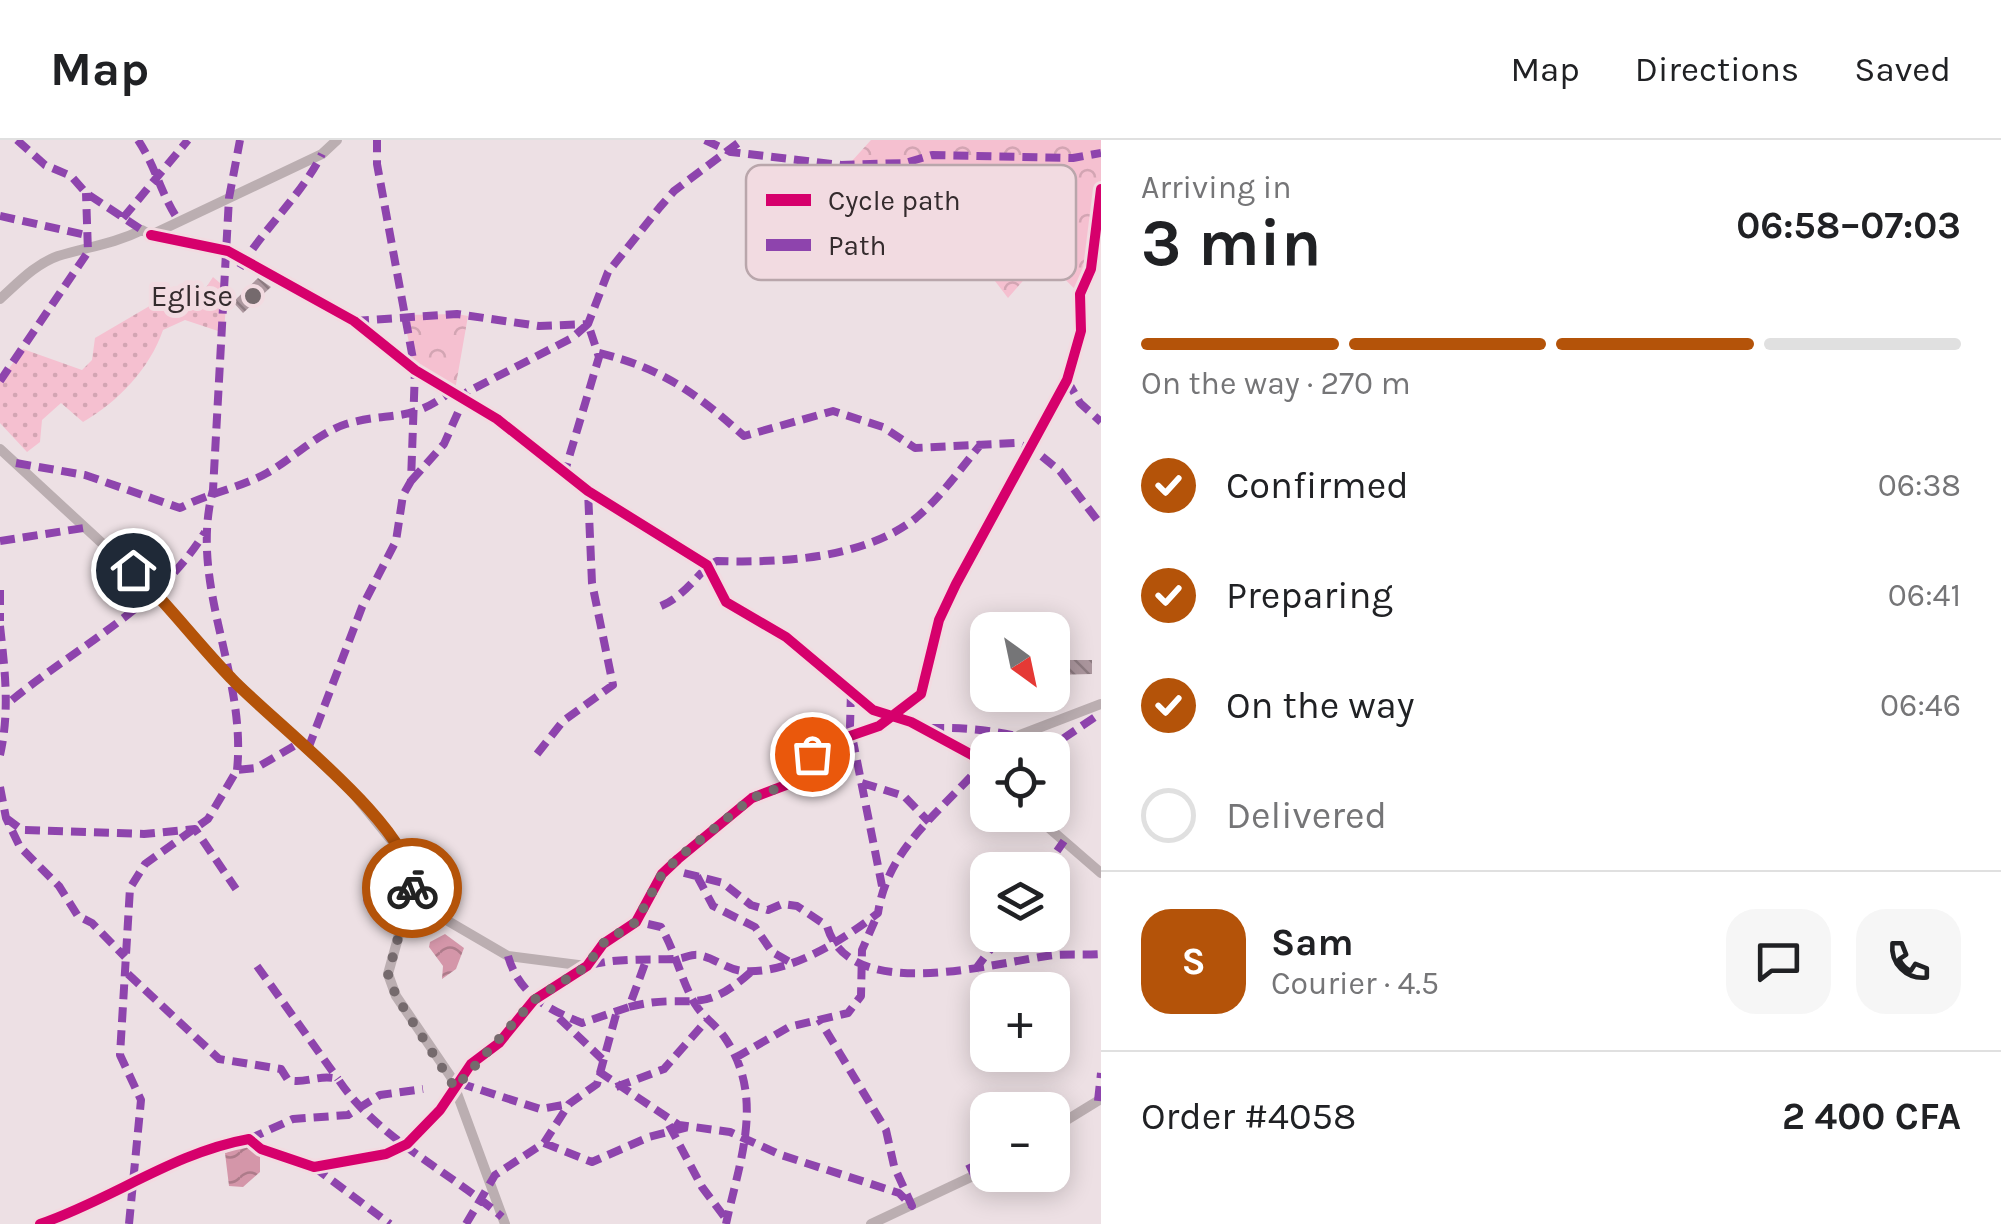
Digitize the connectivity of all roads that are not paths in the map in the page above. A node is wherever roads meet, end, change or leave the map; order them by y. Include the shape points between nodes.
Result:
1 (336, 140) edge
2 (1101, 189) edge
3 (150, 235) junction
4 (0, 300) edge
5 (0, 448) edge
6 (1101, 704) edge
7 (894, 716) junction
8 (1028, 732) edge
9 (970, 754) edge
10 (1054, 832) edge
11 (1101, 873) edge
12 (448, 921) dead end
13 (587, 966) junction
14 (455, 1088) junction
15 (1101, 1098) edge
16 (1070, 1118) edge
17 (970, 1177) edge
18 (40, 1224) edge
19 (505, 1224) edge
20 (871, 1224) edge

1 - 3 street via 322,154
2 - 7 street via 1091,269 1080,294 1081,331 1067,380 947,602 922,694
3 - 4 street via 142,230 88,252 58,256
3 - 7 street via 228,252 354,322 415,370 488,412 588,491 707,565 726,602 786,637 873,710
5 - 14 street via 155,592 233,680 349,788 405,857 413,884 388,974
6 - 8 street
7 - 9 street
7 - 13 street via 824,745 786,785 752,798 678,858 636,922 602,944
10 - 11 street
12 - 13 street via 508,956
13 - 14 street via 534,1000
14 - 18 street via 408,1144 386,1154 314,1168 249,1138
14 - 19 street
15 - 16 street
17 - 20 street

